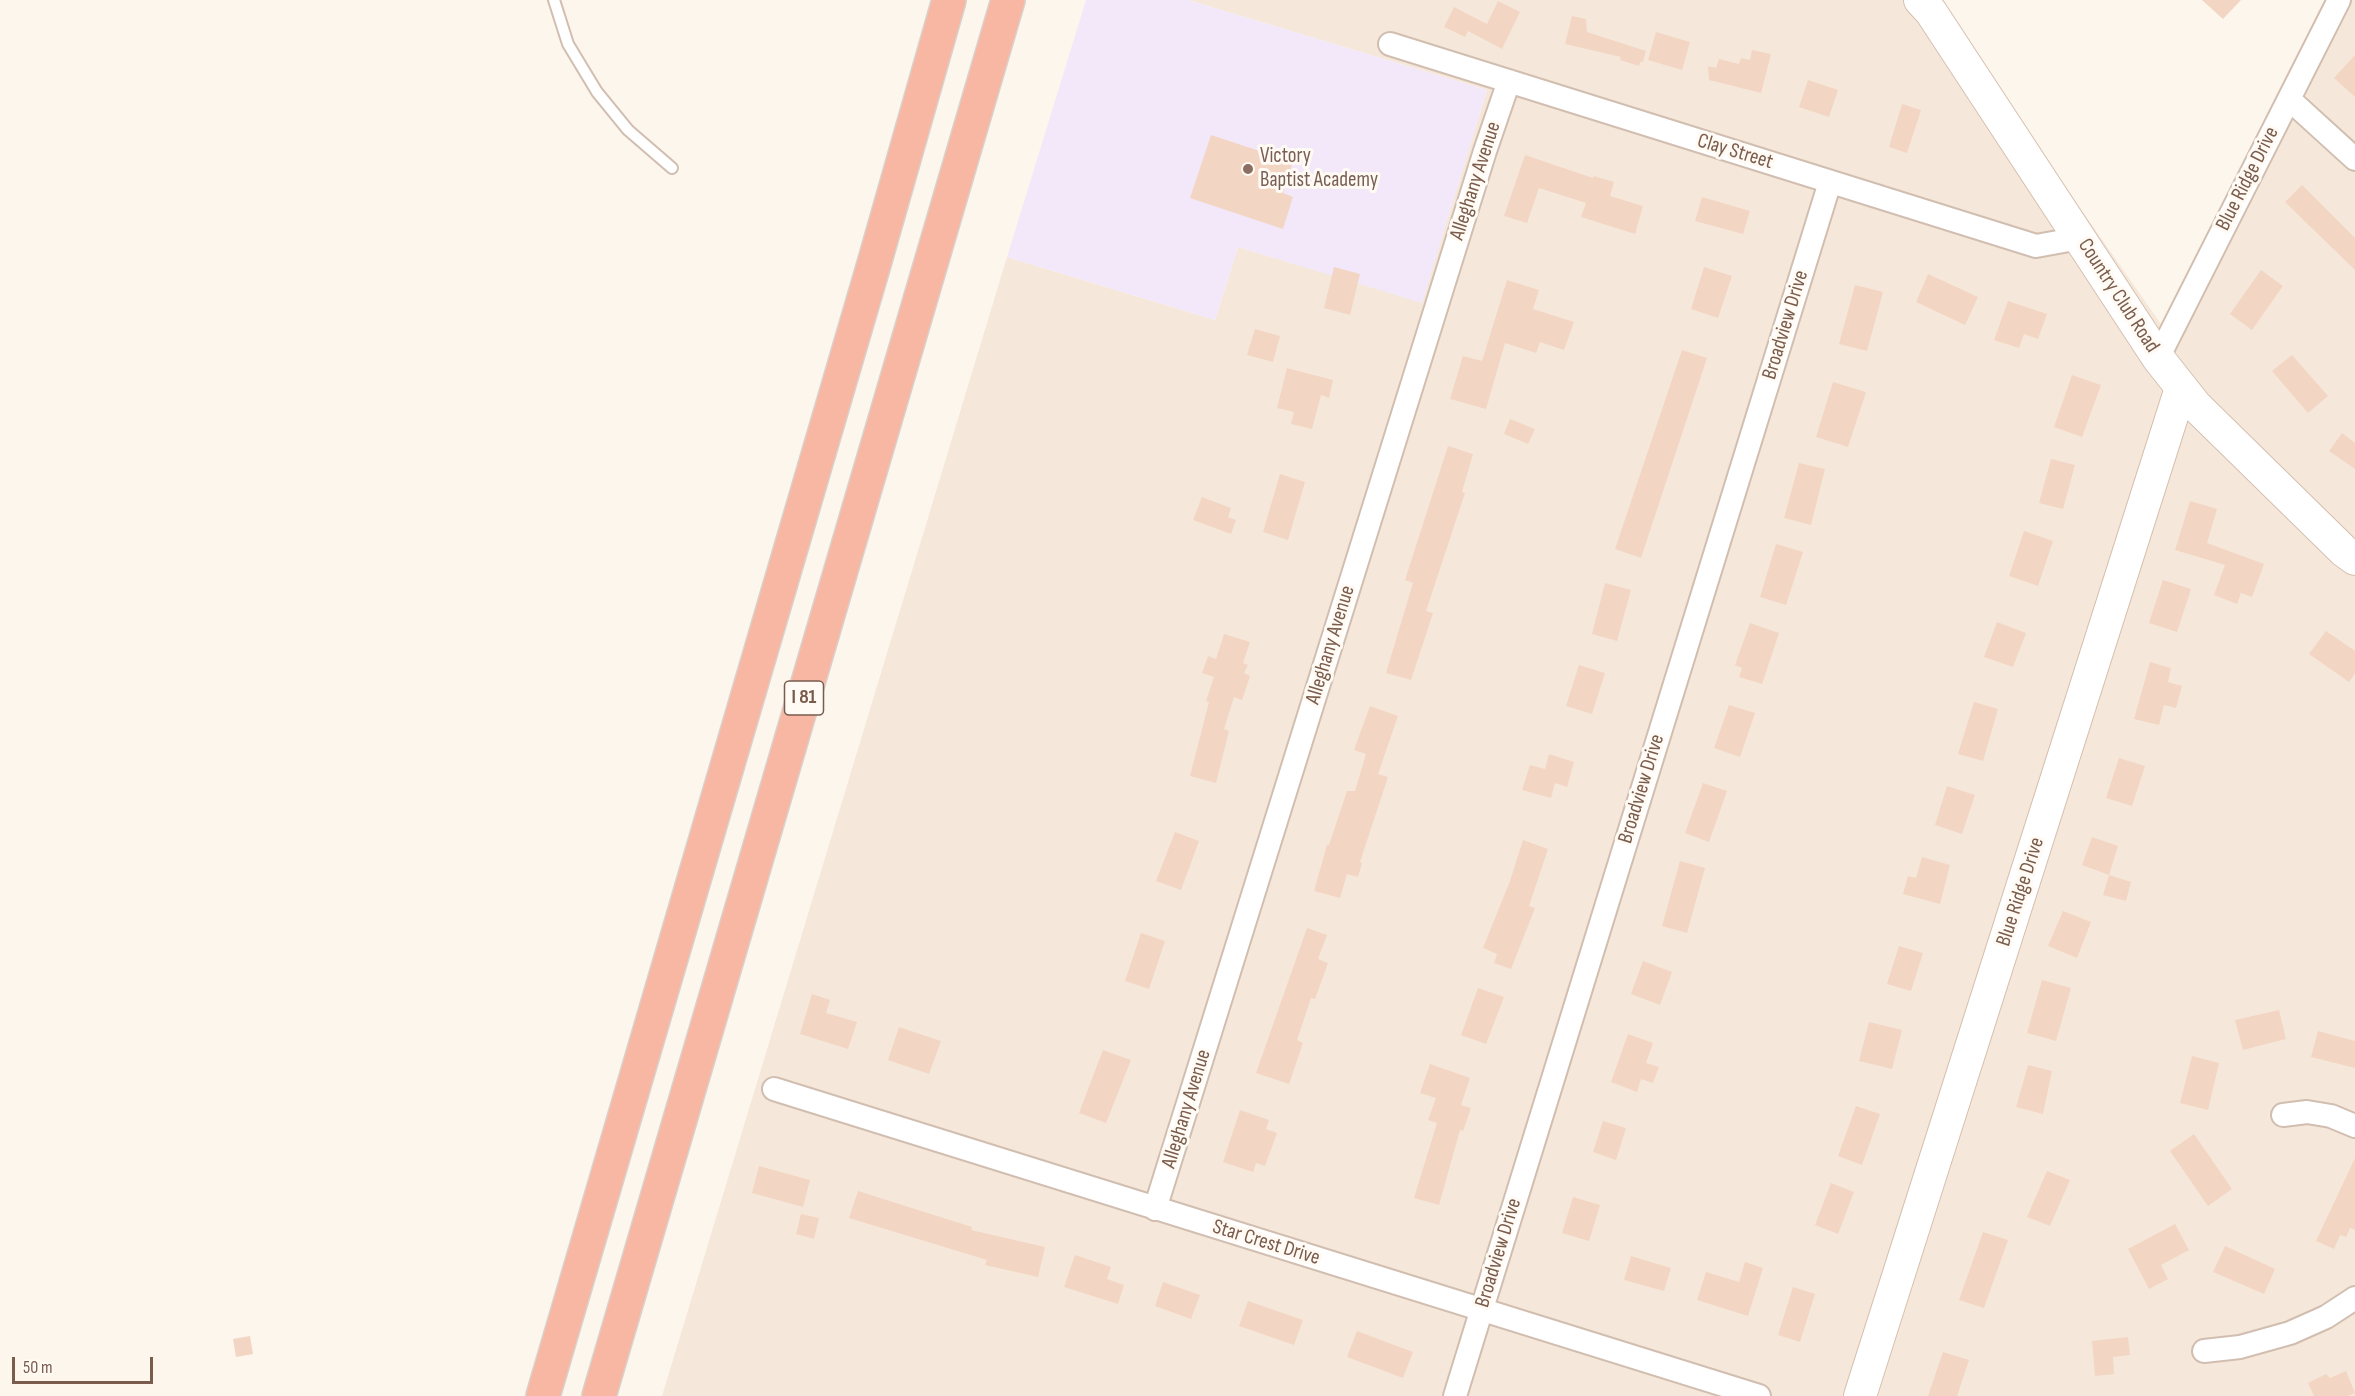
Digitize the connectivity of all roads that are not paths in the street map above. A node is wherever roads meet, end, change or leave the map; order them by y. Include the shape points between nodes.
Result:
1 (554, 0) edge
2 (949, 0) edge
3 (1008, 0) edge
4 (1920, 0) edge
5 (2339, 0) edge
6 (1390, 45) dead end
7 (1509, 81) junction
8 (2289, 99) junction
9 (2355, 159) edge
10 (672, 168) dead end
11 (1830, 182) junction
12 (2080, 238) junction
13 (2158, 358) junction
14 (2181, 388) junction
15 (2355, 559) edge
16 (774, 1089) dead end
17 (2283, 1115) dead end
18 (2355, 1126) edge
19 (1155, 1209) junction
20 (2355, 1298) edge
21 (1481, 1310) junction
22 (2204, 1351) dead end
23 (543, 1396) edge
24 (599, 1396) edge
25 (1455, 1396) edge
26 (1759, 1396) edge
27 (1860, 1396) edge

1 - 10 lane via 571,50 597,92 633,136
2 - 23 highway, I 81
3 - 24 highway, I 81
4 - 12 street, Country Club Road
5 - 8 street, Blue Ridge Drive
6 - 7 street, Clay Street
7 - 11 street, Clay Street
7 - 19 street, Alleghany Avenue
8 - 9 street
8 - 13 street, Blue Ridge Drive
11 - 12 street, Clay Street via 2036,246
11 - 21 street, Broadview Drive
12 - 13 street, Country Club Road
13 - 14 street, Country Club Road
14 - 15 street, Country Club Road
14 - 27 street, Blue Ridge Drive
16 - 19 street, Star Crest Drive
17 - 18 street via 2307,1112
19 - 21 street, Star Crest Drive
20 - 22 street via 2290,1333 2240,1347
21 - 25 street, Broadview Drive
21 - 26 street, Star Crest Drive

